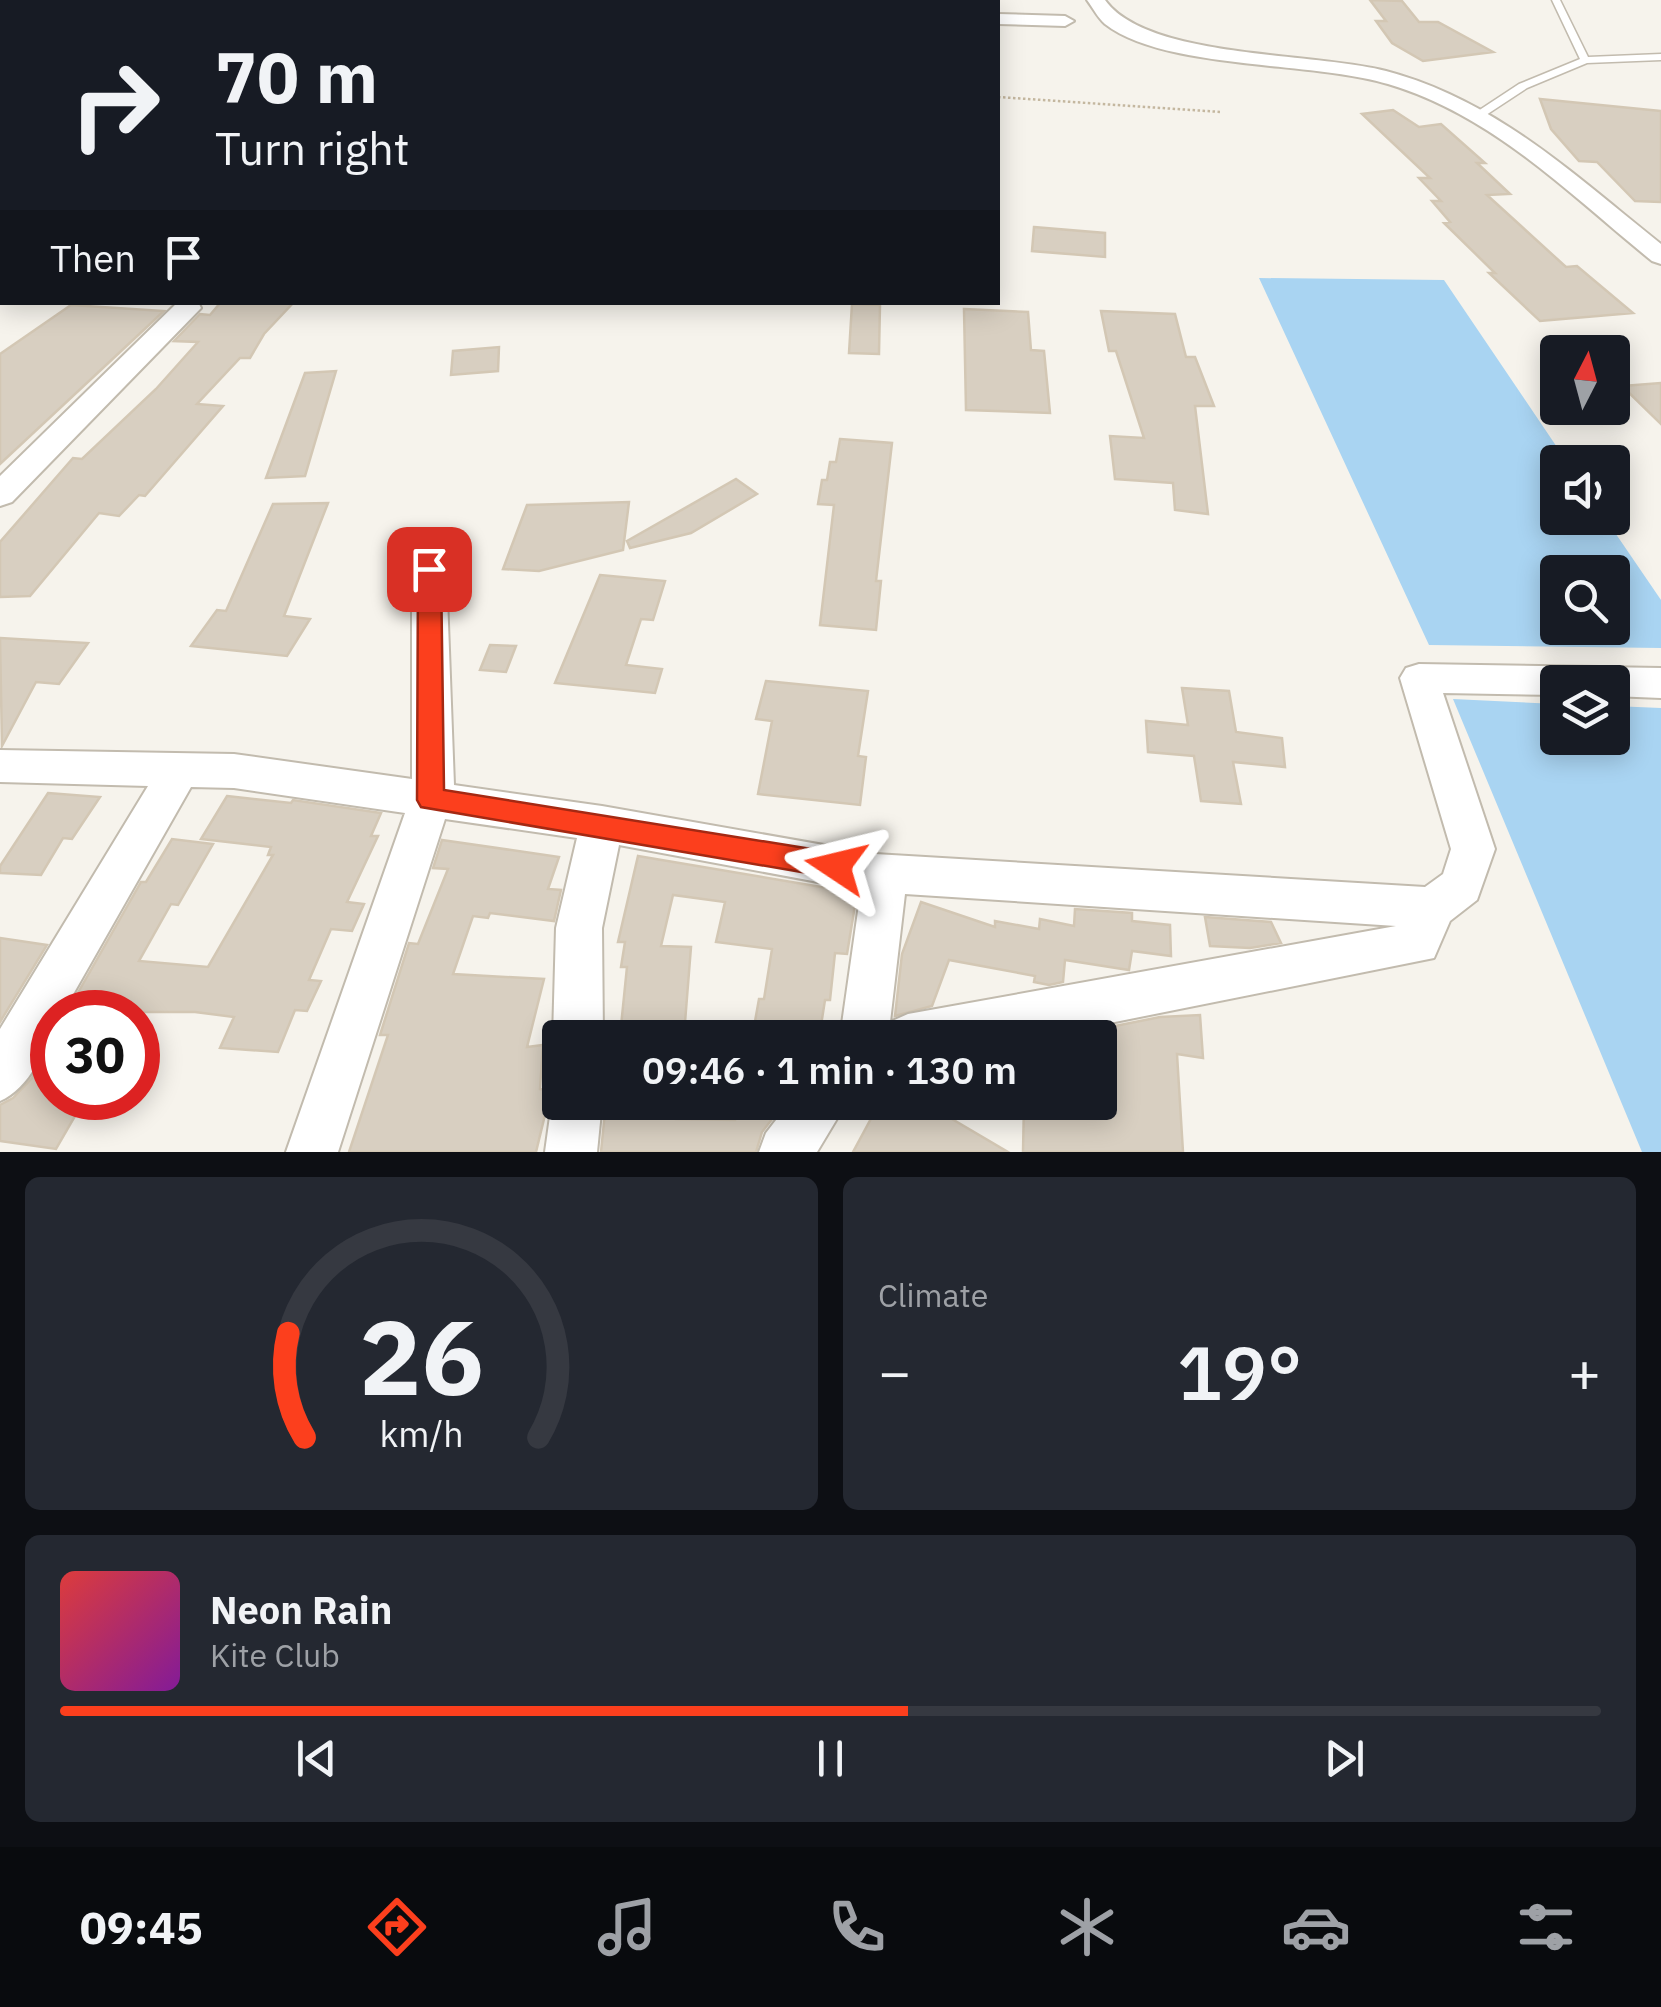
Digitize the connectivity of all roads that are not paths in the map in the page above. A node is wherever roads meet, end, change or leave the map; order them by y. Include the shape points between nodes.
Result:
1 (1556, 0) edge
2 (1099, 6) edge
3 (1000, 19) edge
4 (1661, 57) edge
5 (1585, 60) junction
6 (1479, 115) junction
7 (1661, 256) edge
8 (188, 308) dead end
9 (0, 495) edge
10 (429, 569) dead end
11 (1661, 682) edge
12 (0, 766) edge
13 (179, 770) junction
14 (431, 800) junction
15 (602, 824) junction
16 (884, 873) junction
17 (1433, 908) junction
18 (578, 1020) edge
19 (866, 1020) edge
20 (1005, 1020) edge
21 (0, 1076) edge
22 (575, 1120) edge
23 (809, 1120) edge
24 (312, 1152) edge
25 (571, 1152) edge
26 (785, 1152) edge

1 - 5 lane
2 - 3 street via 1062,22
2 - 6 street via 1143,38 1340,66 1404,82
4 - 5 lane
5 - 6 lane via 1524,86
6 - 7 street
8 - 9 street
10 - 14 street
11 - 17 street via 1418,678 1472,850 1460,886
12 - 13 street
13 - 14 street
13 - 21 street
14 - 15 street
14 - 24 street
15 - 16 street
15 - 18 street via 579,928
16 - 17 street
16 - 19 street
17 - 20 street via 1418,943
22 - 25 street
23 - 26 street

